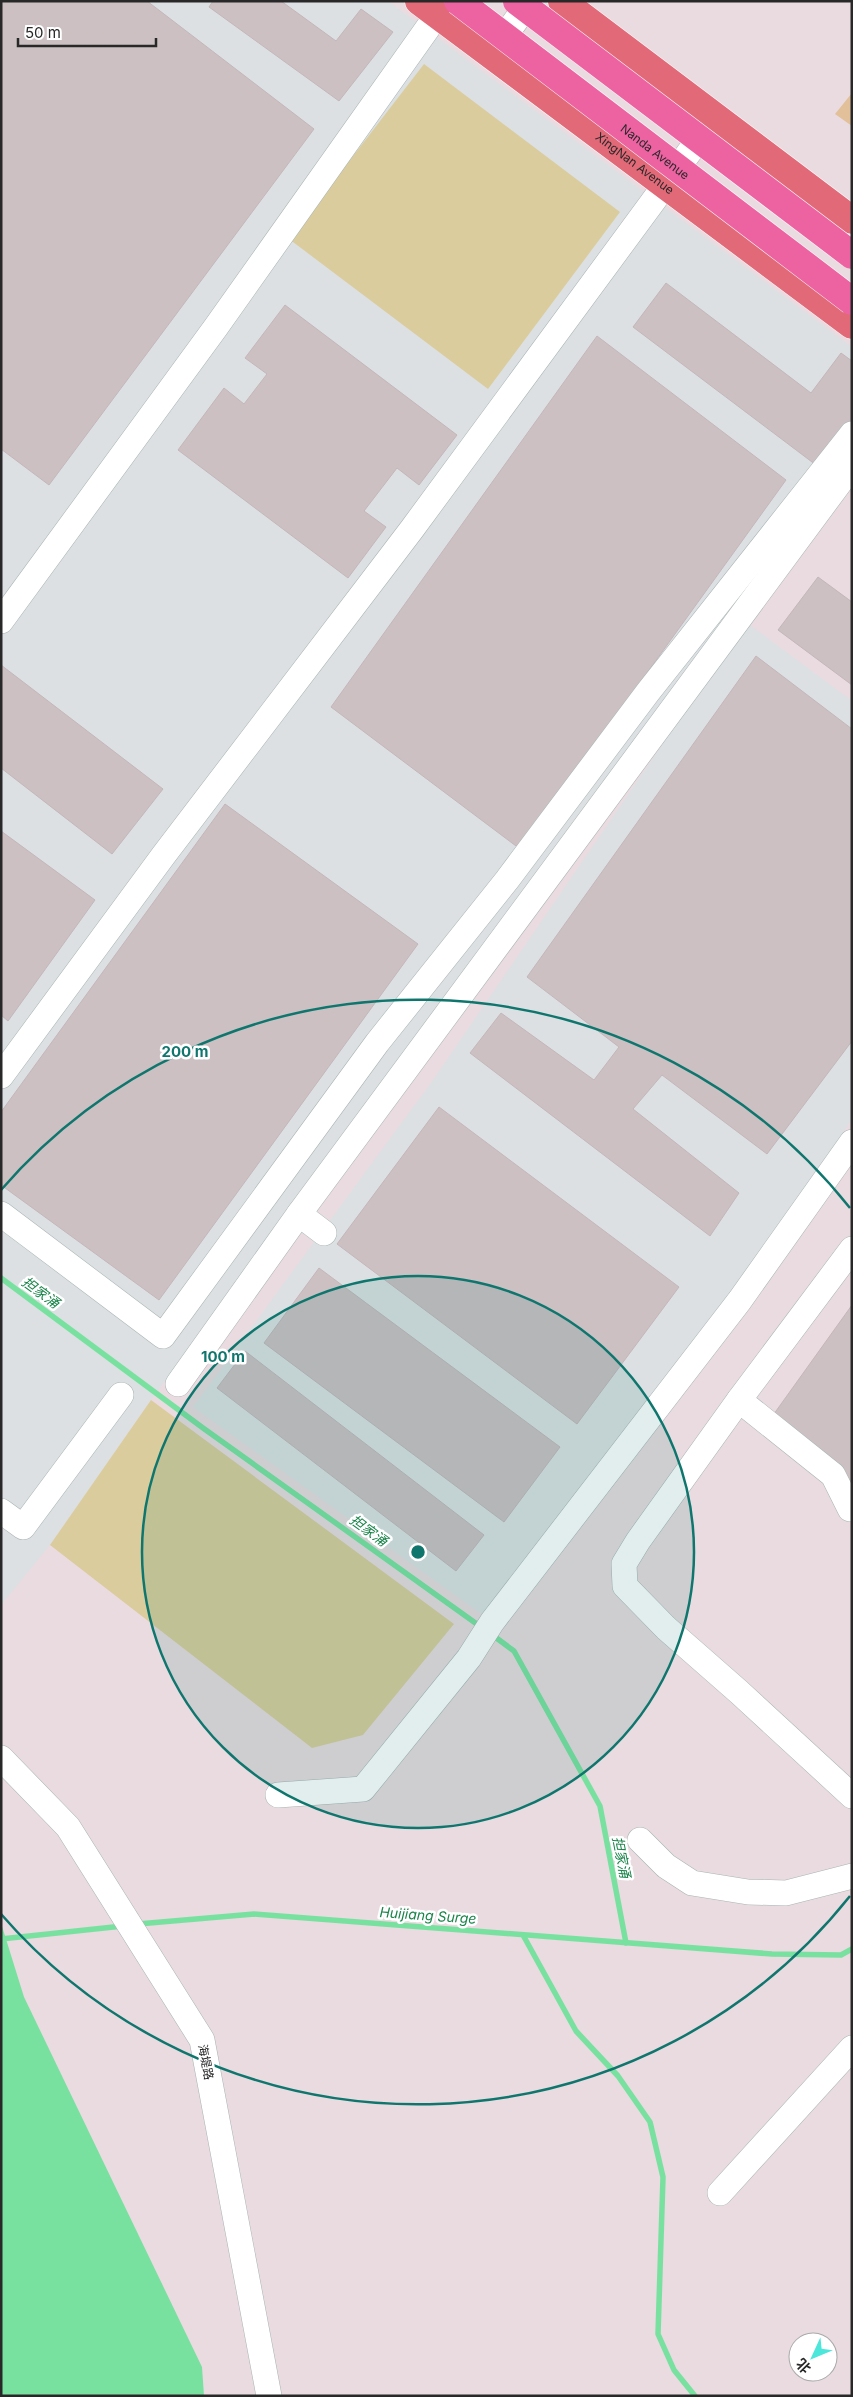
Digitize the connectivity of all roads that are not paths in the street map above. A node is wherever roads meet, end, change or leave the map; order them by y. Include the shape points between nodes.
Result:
1 (517, 1) edge
2 (530, 1) edge
3 (562, 1) edge
4 (438, 6) edge
5 (490, 56) junction
6 (715, 118) junction
7 (664, 186) junction
8 (852, 220) edge
9 (852, 255) edge
10 (852, 301) edge
11 (852, 325) edge
12 (852, 434) edge
13 (852, 466) edge
14 (1, 621) edge
15 (1, 1076) edge
16 (852, 1142) edge
17 (1, 1214) edge
18 (299, 1214) junction
19 (324, 1233) dead end
20 (852, 1249) edge
21 (178, 1384) dead end
22 (121, 1395) dead end
23 (739, 1400) junction
24 (851, 1509) edge
25 (1, 1511) edge
26 (1, 1758) edge
27 (278, 1795) dead end
28 (852, 1796) edge
29 (640, 1840) dead end
30 (852, 1876) edge
31 (852, 2048) edge
32 (720, 2193) dead end
33 (269, 2396) edge

1 - 9 highway, bridge
2 - 5 street
3 - 6 main road
4 - 5 main road, XingNan Avenue
4 - 10 highway, Nanda Avenue, bridge
4 - 14 street via 234,302
5 - 7 main road, XingNan Avenue
6 - 7 street
6 - 8 main road
7 - 11 main road, XingNan Avenue
7 - 15 street via 418,521 163,856
12 - 17 street via 377,1043 163,1336
13 - 18 street
16 - 27 street via 740,1300 492,1622 469,1658 363,1788
18 - 19 street
18 - 21 street
20 - 23 street
22 - 25 street via 22,1527
23 - 24 street via 833,1475
23 - 28 street via 638,1541 624,1564 625,1586 666,1628
26 - 33 street, 海堤路 via 68,1827 202,2040
29 - 30 street via 666,1866 692,1883 748,1892 786,1893
31 - 32 street

